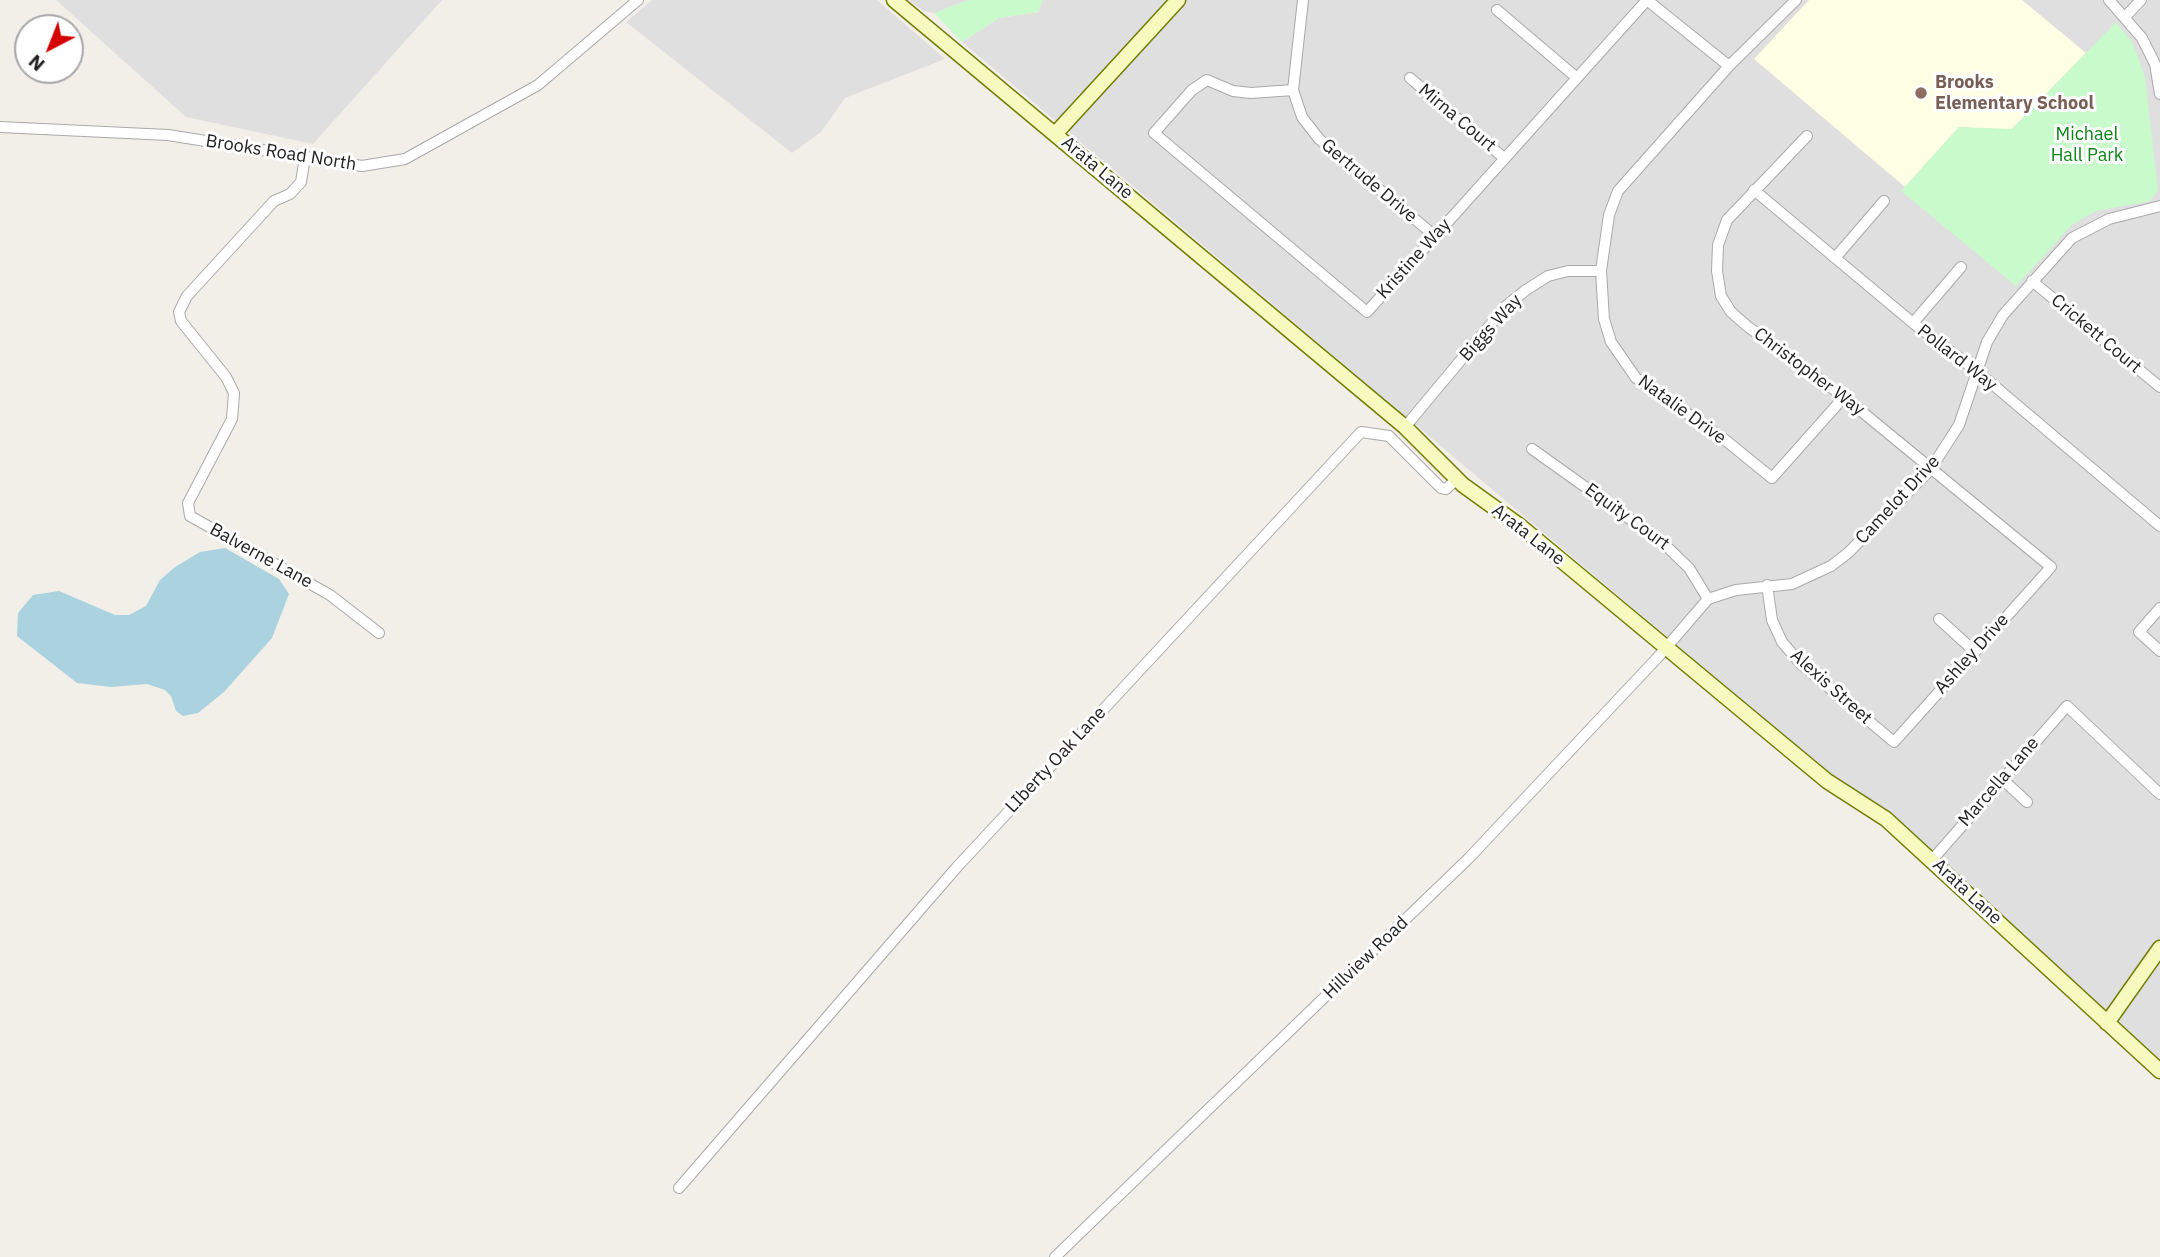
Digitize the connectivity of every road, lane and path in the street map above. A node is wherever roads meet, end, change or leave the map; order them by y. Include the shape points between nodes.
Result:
1 (638, 0) edge
2 (894, 0) edge
3 (1178, 0) edge
4 (1303, 0) edge
5 (1647, 0) edge
6 (1796, 0) edge
7 (2109, 0) edge
8 (2141, 0) edge
9 (1497, 10) dead end
10 (2126, 16) junction
11 (1729, 66) junction
12 (1410, 78) dead end
13 (1577, 78) junction
14 (1293, 90) junction
15 (2160, 94) edge
16 (0, 127) edge
17 (1056, 133) junction
18 (1807, 136) dead end
19 (305, 157) junction
20 (1504, 158) junction
21 (1755, 190) junction
22 (1884, 201) dead end
23 (2160, 206) edge
24 (1435, 236) junction
25 (1835, 258) junction
26 (1961, 267) dead end
27 (1601, 271) junction
28 (2032, 281) junction
29 (1913, 323) junction
30 (1978, 372) junction
31 (2160, 387) edge
32 (1844, 397) junction
33 (1405, 427) junction
34 (1532, 449) dead end
35 (1930, 470) junction
36 (1457, 479) junction
37 (2160, 526) edge
38 (2051, 567) joint
39 (1767, 586) junction
40 (1708, 599) junction
41 (2160, 608) edge
42 (1939, 620) dead end
43 (379, 633) dead end
44 (1666, 648) junction
45 (1974, 651) junction
46 (2160, 651) edge
47 (1894, 742) joint
48 (2001, 778) junction
49 (2160, 794) edge
50 (2027, 802) dead end
51 (1933, 860) junction
52 (2160, 948) edge
53 (2107, 1023) junction
54 (2160, 1072) edge
55 (679, 1188) dead end
56 (1055, 1257) edge

1 - 19 street, Brooks Road North via 538,85 405,159 362,166
2 - 17 street, Arata Lane
3 - 17 street
4 - 14 street, Gertrude Drive
5 - 11 street
5 - 13 street, Kristine Way
6 - 11 street, Natalie Drive
7 - 10 street
8 - 10 street
9 - 13 street
10 - 15 street via 2155,64
11 - 27 street, Natalie Drive via 1618,191 1609,215
12 - 20 street, Mirna Court
13 - 20 street, Kristine Way
14 - 24 street, Gertrude Drive via 1302,117 1319,139
14 - 24 street, Kristine Way via 1233,91 1206,80 1154,133 1367,312
16 - 19 street, Brooks Road North via 168,135
17 - 33 street, Arata Lane
18 - 21 street, Christopher Way
19 - 43 street, Balverne Lane via 301,182 266,211 187,296 179,312 234,393 232,419 188,503 190,516 330,595
20 - 24 street, Kristine Way
21 - 25 street, Pollard Way
21 - 32 street, Christopher Way via 1727,220 1718,246 1721,296 1747,326
22 - 25 street
23 - 28 street, Camelot Drive via 2109,219 2072,237
25 - 29 street, Pollard Way
26 - 29 street
27 - 32 street, Natalie Drive via 1604,319 1622,362 1636,378 1772,478
27 - 33 street, Biggs Way via 1548,276 1526,290 1506,306
28 - 30 street, Camelot Drive via 1987,342
28 - 31 street, Crickett Court
29 - 30 street, Pollard Way
30 - 35 street, Camelot Drive via 1959,425
30 - 37 street, Pollard Way
32 - 35 street, Christopher Way
33 - 36 street, Arata Lane
34 - 40 street, Equity Court via 1661,541 1689,568
35 - 38 street, Christopher Way via 1983,508
35 - 39 street, Camelot Drive via 1831,566 1792,584
36 - 44 street, Arata Lane
36 - 55 street, LIberty Oak Lane via 1441,488 1389,436 1361,432 957,867
38 - 45 street, Ashley Drive
39 - 40 street, Camelot Drive
39 - 47 street, Alexis Street via 1772,620 1782,642 1802,665
40 - 44 street
41 - 46 street via 2140,632
42 - 45 street
44 - 51 street, Arata Lane via 1827,781 1886,819
44 - 56 street, Hillview Road via 1469,858
45 - 47 street, Ashley Drive
48 - 49 street, Marcella Lane via 2067,706
48 - 50 street
48 - 51 street, Marcella Lane
51 - 53 street, Arata Lane
52 - 53 street
53 - 54 street, Arata Lane

